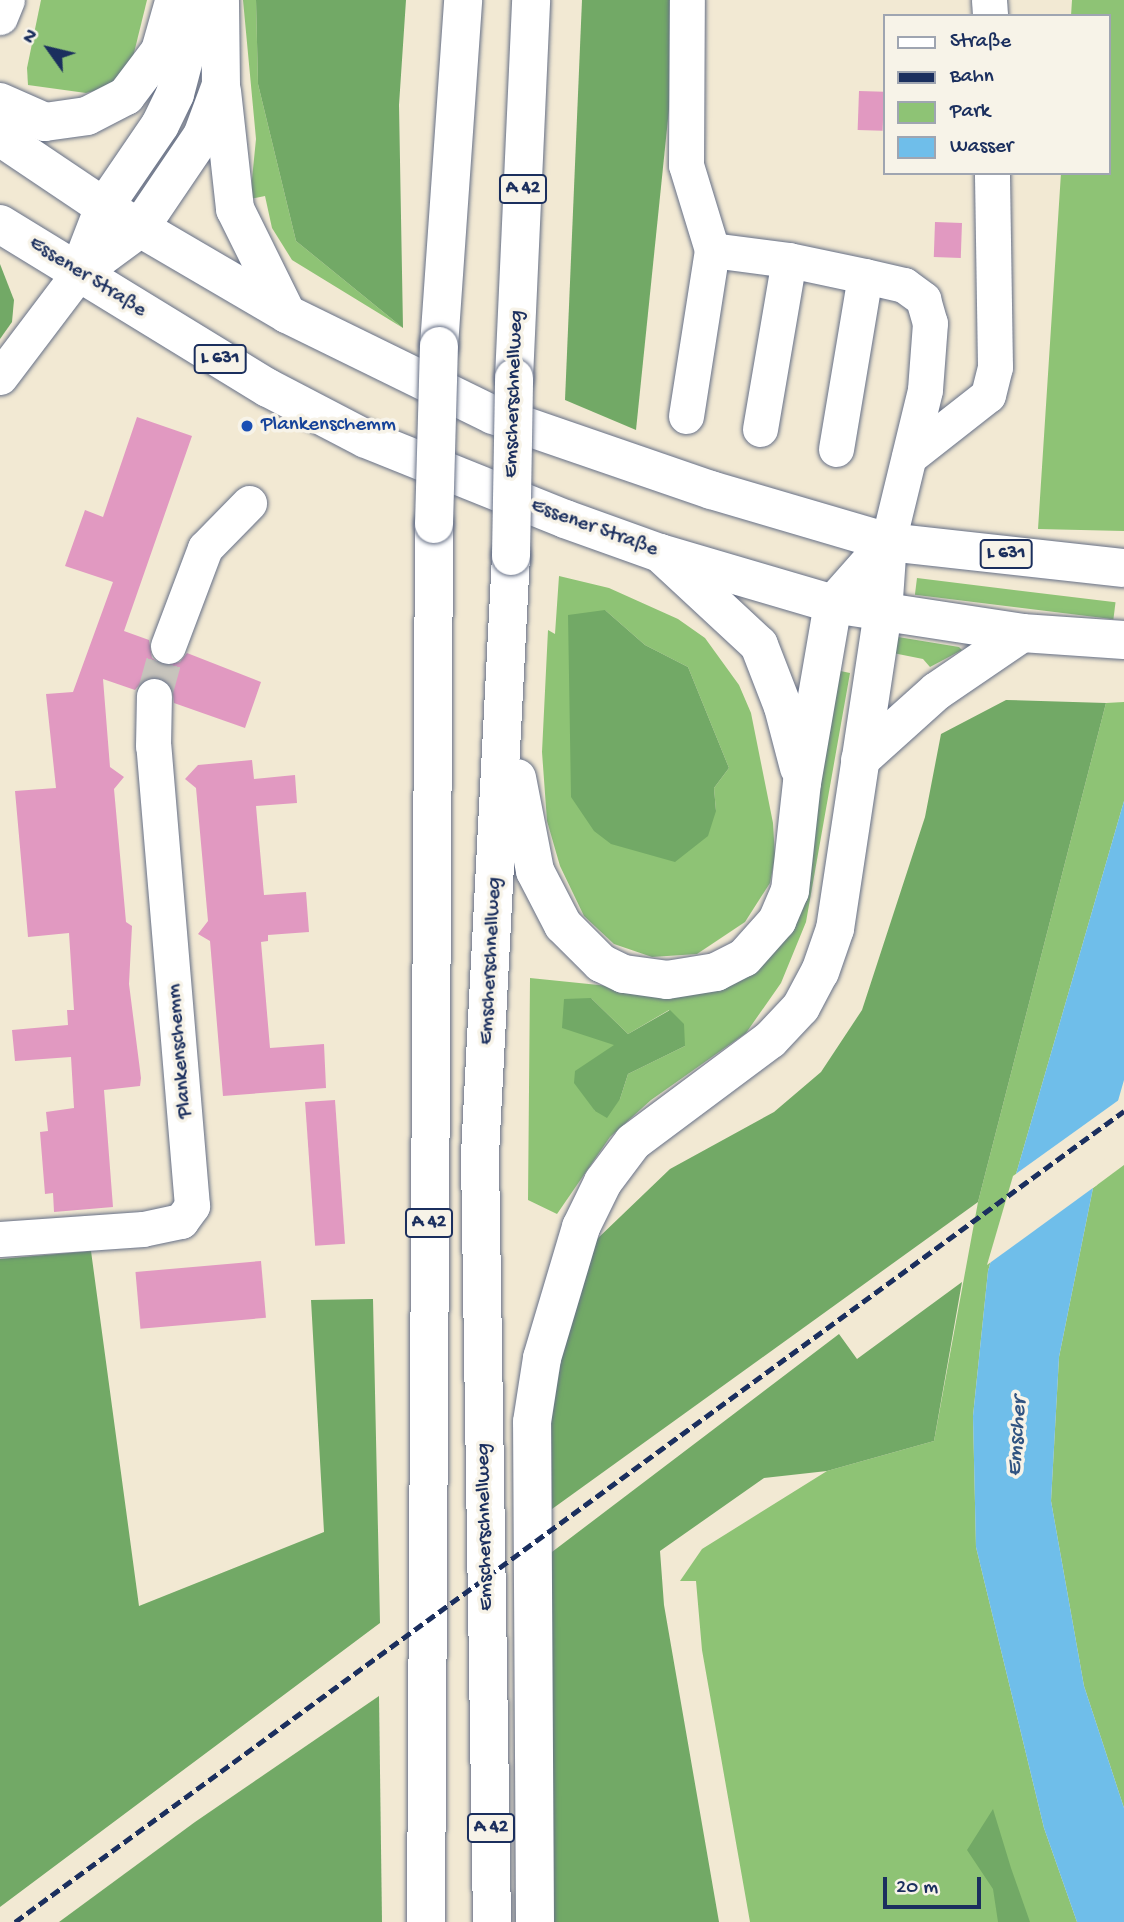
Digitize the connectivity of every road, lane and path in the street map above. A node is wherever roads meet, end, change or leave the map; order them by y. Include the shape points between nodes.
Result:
1 (7, 0) edge
2 (174, 0) edge
3 (195, 0) edge
4 (220, 0) edge
5 (463, 0) edge
6 (531, 0) edge
7 (687, 0) edge
8 (0, 17) edge
9 (221, 85) junction
10 (0, 102) edge
11 (0, 138) edge
12 (992, 175) edge
13 (104, 207) junction
14 (0, 223) edge
15 (139, 229) junction
16 (712, 250) junction
17 (789, 260) junction
18 (78, 274) junction
19 (865, 276) junction
20 (287, 314) junction
21 (0, 377) edge
22 (686, 415) dead end
23 (760, 429) dead end
24 (836, 449) dead end
25 (909, 457) junction
26 (249, 503) dead end
27 (888, 542) junction
28 (660, 553) junction
29 (1124, 568) edge
30 (833, 604) junction
31 (883, 613) junction
32 (1022, 633) junction
33 (1120, 640) edge
34 (168, 646) tunnel mouth
35 (154, 696) tunnel mouth
36 (507, 696) junction
37 (860, 760) junction
38 (802, 783) junction
39 (0, 1239) edge
40 (426, 1922) edge
41 (492, 1922) edge
42 (535, 1922) edge

1 - 8 street
2 - 10 main road via 160,51 126,96 87,116 45,122
3 - 13 main road via 195,18 174,94 160,125
4 - 9 main road
5 - 40 main road, A 42, bridge via 439,346 435,524
6 - 36 main road, Emscherschnellweg / A 42, bridge via 514,378
7 - 16 street via 686,165
9 - 15 main road via 202,136
9 - 20 main road via 235,209
11 - 13 main road, L 631
12 - 25 street via 995,367 988,395
13 - 15 main road, L 631
13 - 18 main road
14 - 18 main road, Essener Straße / L 631
15 - 18 main road
15 - 20 main road, L 631
16 - 17 street
16 - 22 street
17 - 19 street
17 - 23 street
18 - 21 street
18 - 28 main road, Essener Straße / L 631 via 268,388 366,439
19 - 24 street
19 - 25 street via 904,285 923,299 930,323 925,390
20 - 27 main road, L 631 via 493,415 711,491
25 - 27 street
26 - 34 street via 205,548
27 - 29 main road, L 631
27 - 30 main road
27 - 31 main road
28 - 30 main road, Essener Straße / L 631
28 - 38 main road via 759,645 783,707
30 - 31 main road, Essener Straße / L 631
30 - 38 main road
31 - 32 main road, Essener Straße / L 631
31 - 37 main road
32 - 33 main road, Essener Straße / L 631
32 - 37 main road via 937,691
35 - 39 street, Plankenschemm via 153,746 192,1206 181,1221 143,1229
36 - 38 main road via 519,798 535,871 563,925 584,949 624,974 667,980 716,972 744,958 765,938 790,891
36 - 41 main road, Emscherschnellweg / A 42 via 480,1154
37 - 42 main road via 835,929 801,1007 738,1067 633,1142 603,1182 581,1227 558,1302 532,1422

